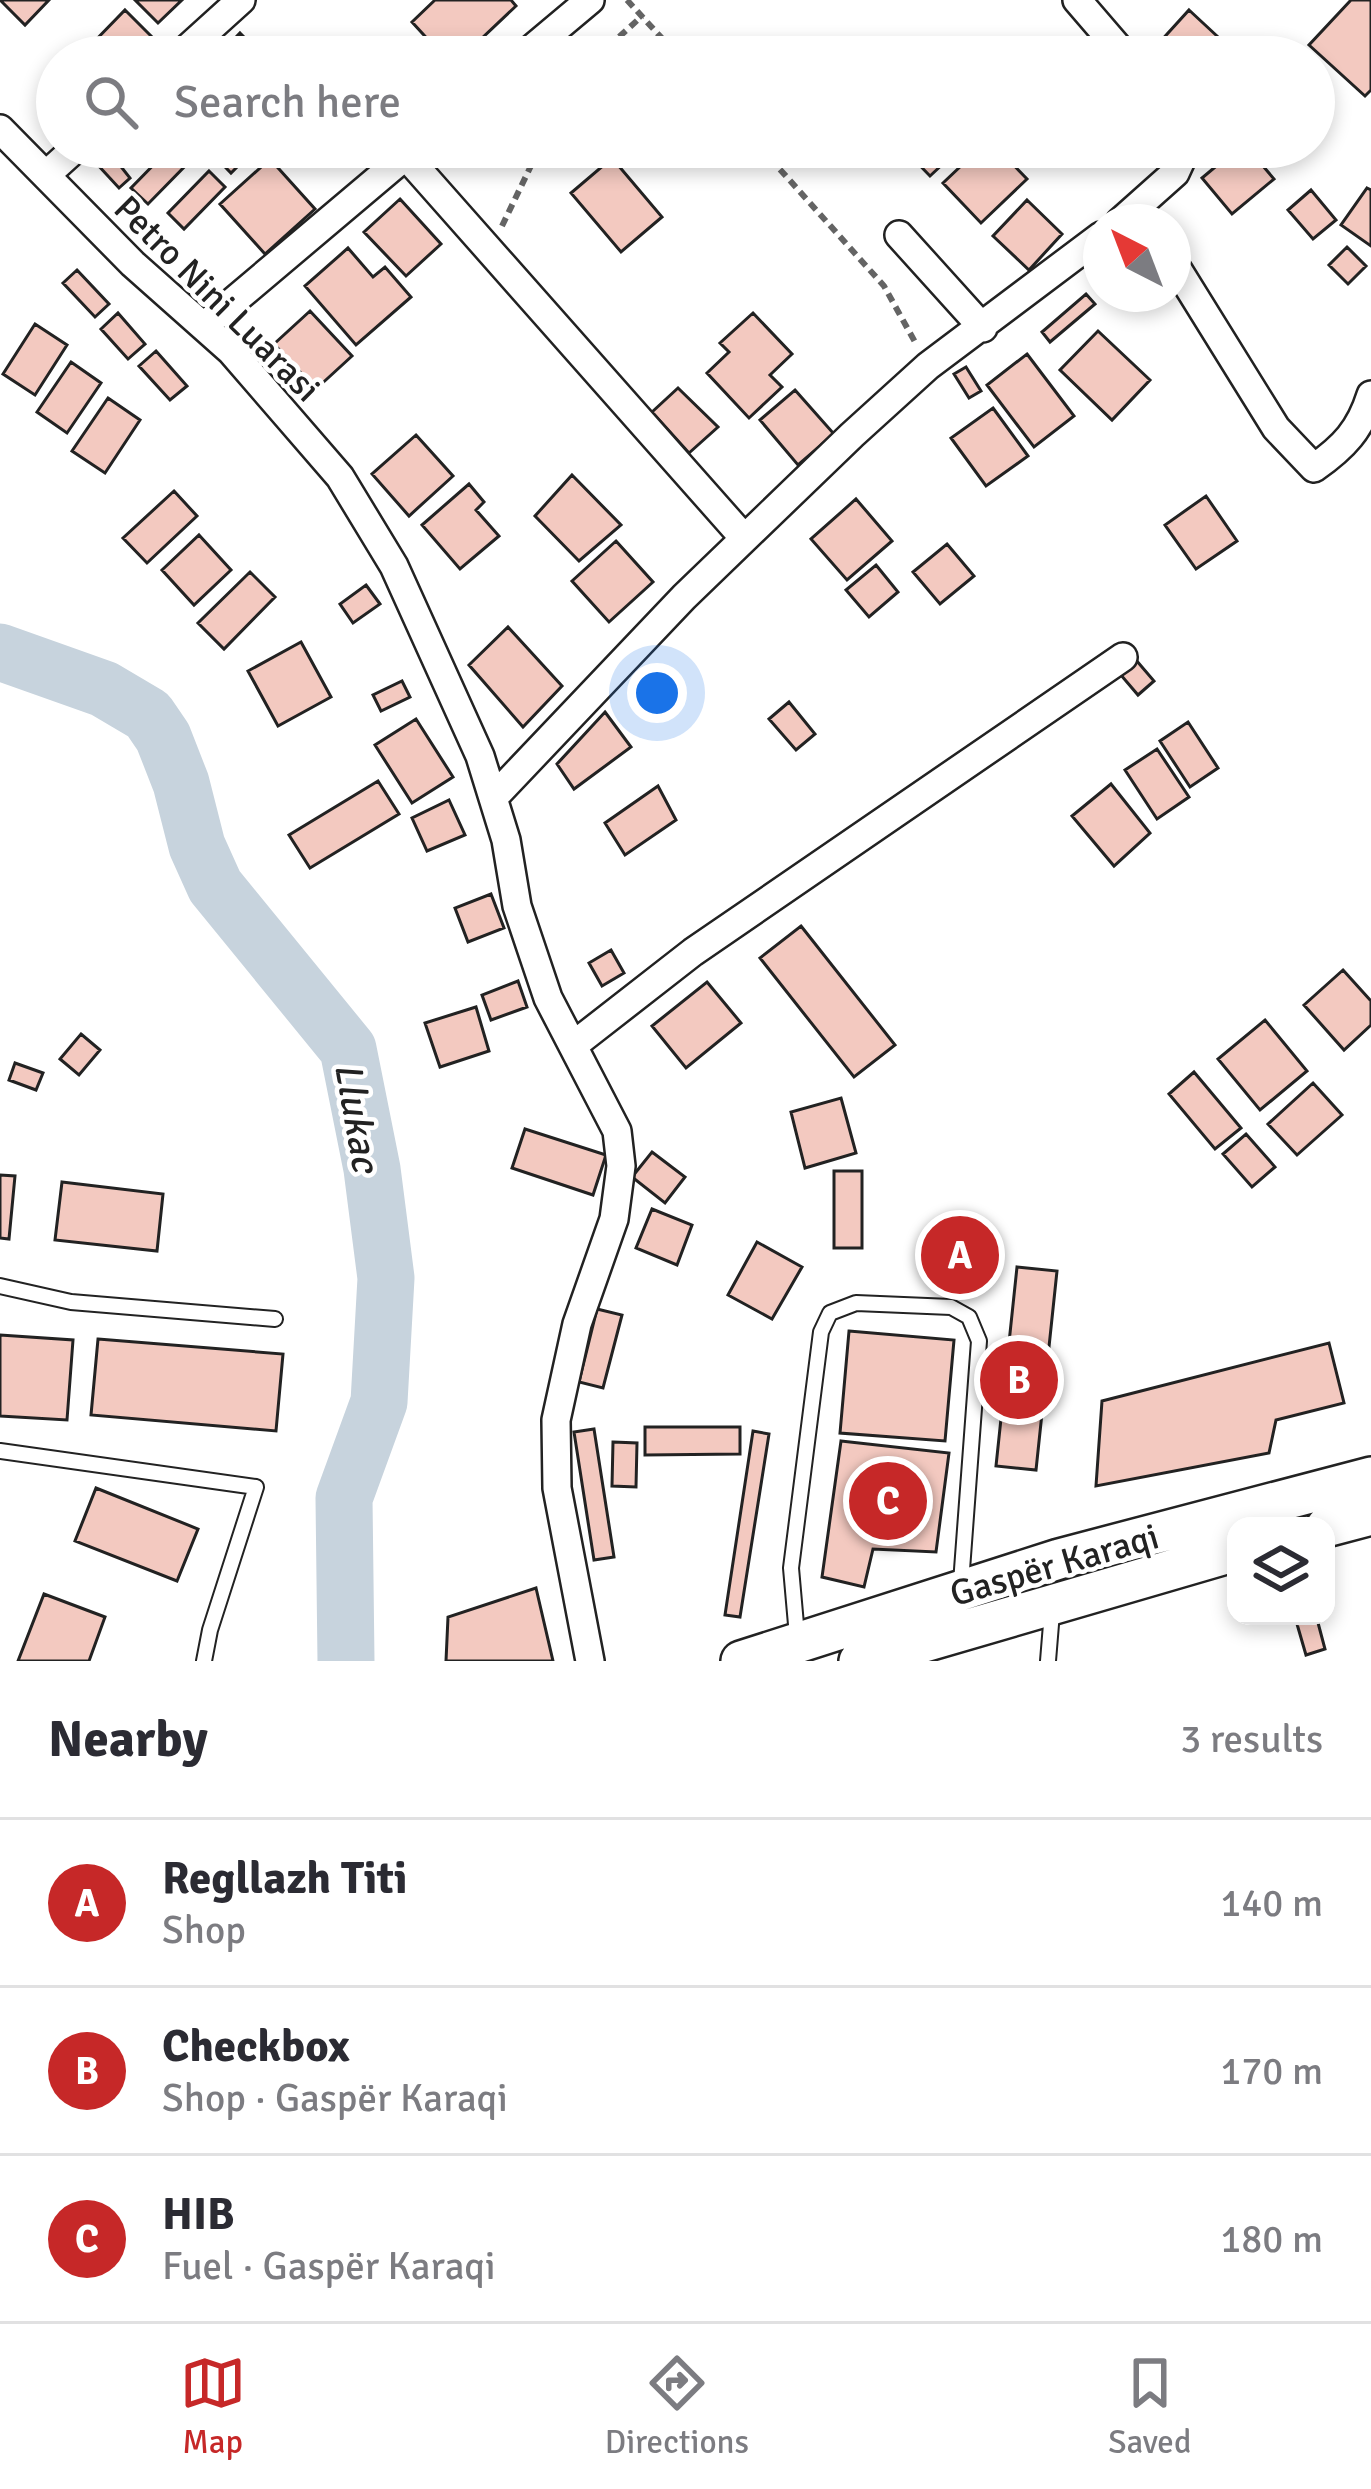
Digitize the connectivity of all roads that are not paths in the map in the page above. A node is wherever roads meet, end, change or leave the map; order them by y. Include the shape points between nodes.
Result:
1 (241, 0) edge
2 (590, 0) edge
3 (1078, 0) edge
4 (201, 36) edge
5 (547, 36) edge
6 (1108, 36) edge
7 (0, 129) edge
8 (36, 165) edge
9 (39, 168) edge
10 (54, 168) edge
11 (392, 168) edge
12 (424, 168) edge
13 (1177, 168) edge
14 (46, 175) junction
15 (1146, 204) edge
16 (899, 235) dead end
17 (1083, 250) edge
18 (1191, 291) edge
19 (204, 326) junction
20 (983, 328) junction
21 (1371, 395) edge
22 (744, 538) junction
23 (1123, 657) dead end
24 (495, 796) junction
25 (575, 1044) junction
26 (0, 1286) edge
27 (274, 1319) dead end
28 (0, 1450) edge
29 (1371, 1477) edge
30 (1371, 1515) edge
31 (1335, 1525) edge
32 (1227, 1554) edge
33 (961, 1588) junction
34 (1053, 1605) junction
35 (800, 1652) edge
36 (204, 1661) edge
37 (590, 1661) edge
38 (741, 1661) edge
39 (859, 1661) edge
40 (1048, 1661) edge

1 - 4 street
2 - 5 street
3 - 6 street
7 - 8 street, Petro Nini Luarasi
9 - 14 street, Petro Nini Luarasi
10 - 14 street
11 - 19 street
12 - 22 street
13 - 15 street
14 - 19 street, Petro Nini Luarasi
16 - 20 street
17 - 20 street
18 - 21 street via 1276,428 1314,468 1345,446
19 - 24 street, Petro Nini Luarasi via 340,476 394,566
20 - 22 street via 928,366
22 - 24 street
23 - 25 street via 693,952
24 - 25 street, Petro Nini Luarasi via 517,906 548,998
25 - 37 street, Petro Nini Luarasi via 616,1130 621,1166 614,1219 577,1324 556,1420 556,1488
26 - 27 lane via 71,1302
28 - 36 lane via 256,1487
29 - 33 main road, Gaspër Karaqi
30 - 31 main road
32 - 34 main road, Gaspër Karaqi
33 - 35 main road, Gaspër Karaqi
33 - 35 lane via 980,1341 969,1317 951,1307 856,1303 830,1313 821,1332 791,1568
34 - 39 main road, Gaspër Karaqi
34 - 40 lane
35 - 38 main road, Gaspër Karaqi

